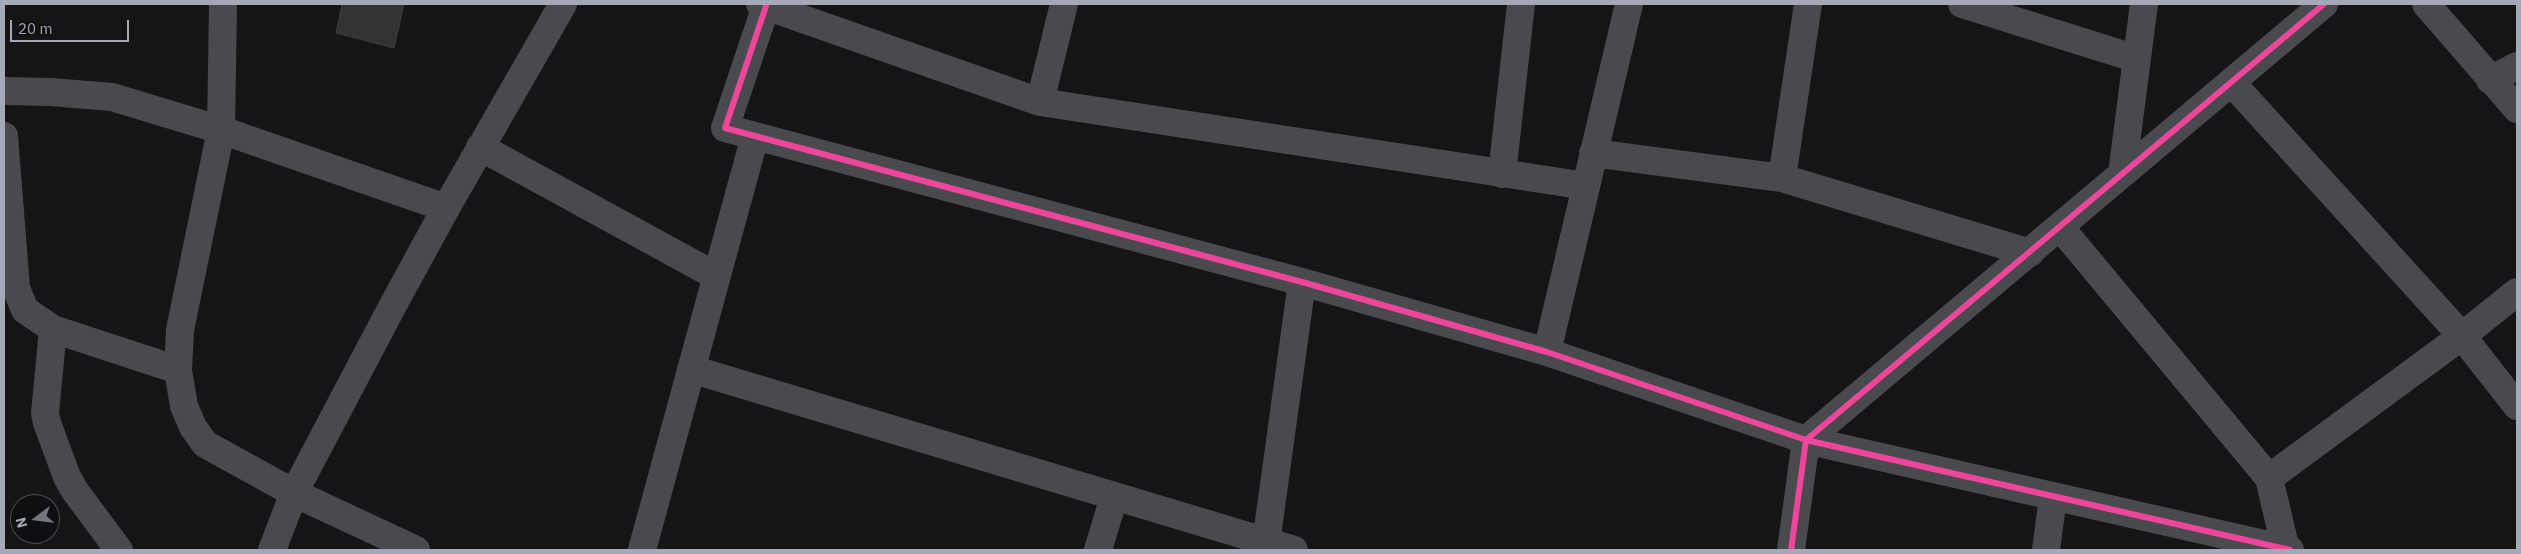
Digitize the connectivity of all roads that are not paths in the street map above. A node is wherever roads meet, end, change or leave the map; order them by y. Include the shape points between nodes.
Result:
1 (223, 4) edge
2 (563, 4) edge
3 (1064, 4) edge
4 (1521, 4) edge
5 (1629, 4) edge
6 (1808, 4) edge
7 (1962, 4) edge
8 (2144, 4) edge
9 (2324, 4) edge
10 (2426, 4) edge
11 (763, 5) edge
12 (2137, 59) junction
13 (2517, 66) edge
14 (2490, 80) junction
15 (2231, 82) junction
16 (4, 91) edge
17 (1040, 102) junction
18 (2517, 109) edge
19 (221, 130) junction
20 (4, 136) edge
21 (755, 136) junction
22 (480, 147) junction
23 (1593, 153) junction
24 (1502, 174) junction
25 (2122, 174) junction
26 (1782, 178) junction
27 (1586, 186) junction
28 (446, 208) junction
29 (2060, 227) junction
30 (2030, 254) junction
31 (716, 276) junction
32 (1302, 282) junction
33 (2517, 292) edge
34 (53, 329) junction
35 (2462, 336) junction
36 (1547, 352) junction
37 (691, 369) junction
38 (178, 370) junction
39 (2517, 406) edge
40 (1806, 440) junction
41 (2269, 478) junction
42 (294, 493) junction
43 (1114, 497) junction
44 (2053, 497) junction
45 (1266, 547) edge
46 (120, 550) edge
47 (272, 550) edge
48 (416, 550) edge
49 (642, 550) edge
50 (1098, 550) edge
51 (1294, 550) edge
52 (1791, 550) edge
53 (2046, 550) edge
54 (2287, 550) edge

1 - 19 street
2 - 22 street
3 - 17 street
4 - 24 street
5 - 23 street
6 - 26 street
7 - 12 street
8 - 12 street
9 - 15 street
10 - 14 street
11 - 17 street
11 - 21 street via 725,128
12 - 25 street
13 - 14 street
14 - 18 street
15 - 25 street
15 - 35 street
16 - 19 street via 112,97
17 - 24 street
19 - 28 street
19 - 38 street via 180,330
20 - 34 street via 16,288 25,310
21 - 31 street
21 - 32 street
22 - 28 street
22 - 31 street
23 - 26 street
23 - 27 street
24 - 27 street
25 - 29 street
26 - 30 street
27 - 36 street
28 - 42 street
29 - 30 street
29 - 41 street
30 - 40 street
31 - 37 street
32 - 36 street
32 - 45 street
33 - 35 street
34 - 38 street
34 - 46 street via 45,413 47,423 75,491
35 - 39 street
35 - 41 street
36 - 40 street
37 - 43 street
37 - 49 street
38 - 42 street via 184,406 205,444
40 - 44 street
40 - 52 street
41 - 54 street
42 - 47 street
42 - 48 street
43 - 45 street
43 - 50 street
44 - 53 street
44 - 54 street
45 - 51 street

